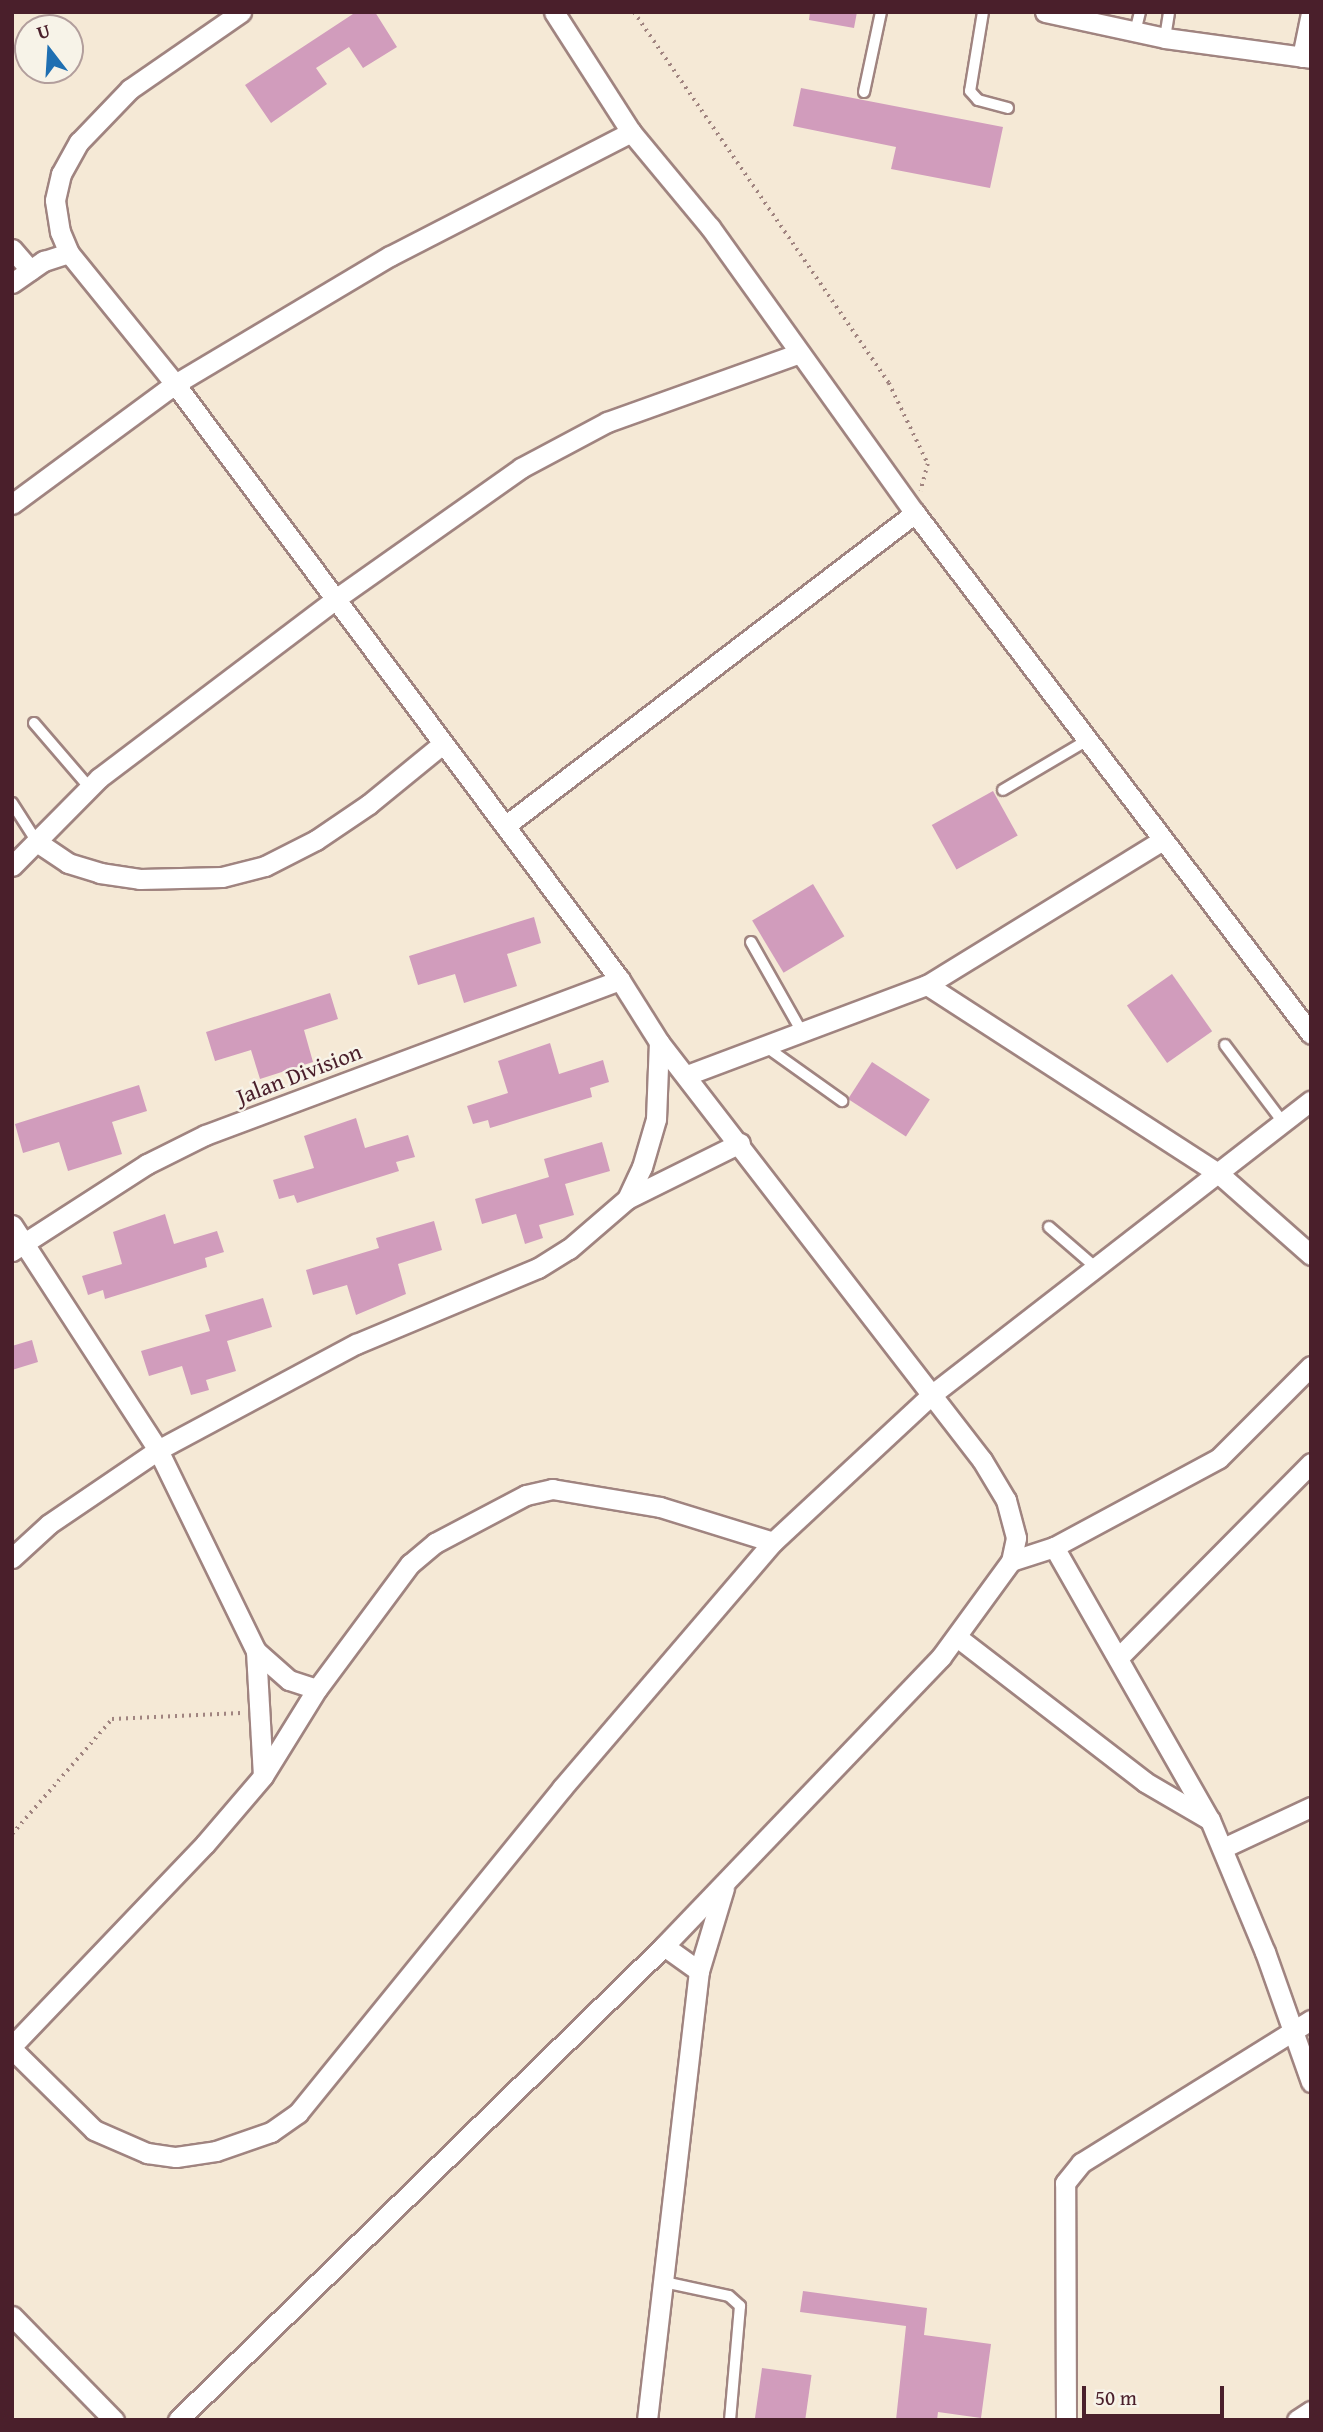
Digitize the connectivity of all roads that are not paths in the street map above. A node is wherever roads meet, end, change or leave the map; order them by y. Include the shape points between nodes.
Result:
1 (241, 12) edge
2 (554, 12) edge
3 (881, 12) edge
4 (983, 12) edge
5 (1045, 12) edge
6 (1140, 12) edge
7 (1169, 12) edge
8 (1311, 13) edge
9 (1135, 32) junction
10 (1165, 38) junction
11 (1307, 58) edge
12 (864, 92) dead end
13 (1008, 108) dead end
14 (631, 132) junction
15 (12, 249) edge
16 (69, 253) junction
17 (30, 270) junction
18 (12, 283) edge
19 (797, 354) junction
20 (175, 384) junction
21 (12, 504) edge
22 (915, 513) junction
23 (334, 600) junction
24 (34, 723) dead end
25 (1086, 741) junction
26 (441, 745) junction
27 (90, 788) junction
28 (1003, 790) dead end
29 (12, 803) edge
30 (505, 826) junction
31 (1161, 841) junction
32 (37, 842) junction
33 (12, 866) edge
34 (751, 943) dead end
35 (620, 980) junction
36 (927, 985) junction
37 (802, 1032) junction
38 (1311, 1034) edge
39 (659, 1042) junction
40 (1225, 1045) dead end
41 (765, 1046) junction
42 (687, 1075) junction
43 (1311, 1100) edge
44 (842, 1101) dead end
45 (1282, 1121) junction
46 (740, 1143) junction
47 (1218, 1173) junction
48 (627, 1199) junction
49 (12, 1225) edge
50 (1049, 1227) dead end
51 (19, 1246) edge
52 (1311, 1255) edge
53 (1094, 1266) junction
54 (1311, 1366) edge
55 (930, 1395) junction
56 (158, 1450) junction
57 (1311, 1463) edge
58 (773, 1542) junction
59 (1054, 1546) junction
60 (12, 1558) edge
61 (1011, 1561) junction
62 (957, 1637) junction
63 (256, 1651) junction
64 (1119, 1657) junction
65 (317, 1689) junction
66 (262, 1776) junction
67 (1311, 1807) edge
68 (1210, 1820) junction
69 (1223, 1848) junction
70 (725, 1883) junction
71 (664, 1947) junction
72 (699, 1970) junction
73 (1311, 2020) edge
74 (1293, 2030) junction
75 (12, 2048) edge
76 (1311, 2082) edge
77 (663, 2281) junction
78 (12, 2316) edge
79 (1311, 2411) edge
80 (114, 2420) edge
81 (178, 2420) edge
82 (648, 2420) edge
83 (730, 2420) edge
84 (1066, 2420) edge
85 (1297, 2420) edge

1 - 16 street via 130,89 79,142 61,174 55,200
2 - 14 street
3 - 12 lane
4 - 13 lane via 970,91 978,100
5 - 9 street
6 - 9 lane
7 - 10 lane
8 - 11 street
9 - 10 street
10 - 11 street
14 - 19 street via 710,228
14 - 20 street via 390,256
15 - 17 street
16 - 17 street
16 - 20 street
17 - 18 street
19 - 22 street
19 - 23 street via 607,422 562,445 482,494
20 - 21 street
20 - 23 street
22 - 25 street
22 - 30 street
23 - 26 street
23 - 27 street
24 - 27 lane
25 - 28 lane
25 - 31 street
26 - 30 street
26 - 32 street via 316,840 265,866 222,877 140,879 100,873 68,863
27 - 32 street
29 - 32 lane
30 - 35 street
31 - 36 street
31 - 38 street
32 - 33 street
34 - 37 lane
35 - 39 street
35 - 51 street, Jalan Division via 205,1135 147,1164
36 - 37 street
36 - 47 street
37 - 41 street
39 - 42 street
39 - 48 street via 651,1145
40 - 45 lane
41 - 42 street
41 - 44 lane
42 - 46 street
43 - 45 street
45 - 47 street
46 - 48 street
46 - 55 street
47 - 52 street
47 - 53 street
48 - 56 street via 569,1249 538,1268 356,1344
49 - 51 street
50 - 53 lane
51 - 56 street
53 - 55 street
54 - 59 street via 1219,1458
55 - 58 street
55 - 61 street via 982,1460 1006,1500 1016,1538
56 - 60 street via 49,1524
56 - 63 street
57 - 64 street
58 - 65 street via 660,1507 568,1489 538,1491 420,1553
58 - 75 street via 440,1934 298,2113 271,2132 216,2151 176,2157 147,2152 94,2130
59 - 61 street
59 - 64 street
61 - 62 street
62 - 68 street via 1135,1775
62 - 70 street
63 - 65 street via 280,1675
63 - 66 street
64 - 68 street
65 - 66 street
66 - 75 street via 205,1844
67 - 69 street
68 - 69 street
69 - 74 street
70 - 71 street
70 - 72 street
71 - 72 street
71 - 81 street
72 - 77 street
73 - 74 street
74 - 76 street
74 - 84 street via 1081,2163 1065,2183
77 - 82 street
77 - 83 lane via 729,2296 740,2306
78 - 80 street
79 - 85 street

